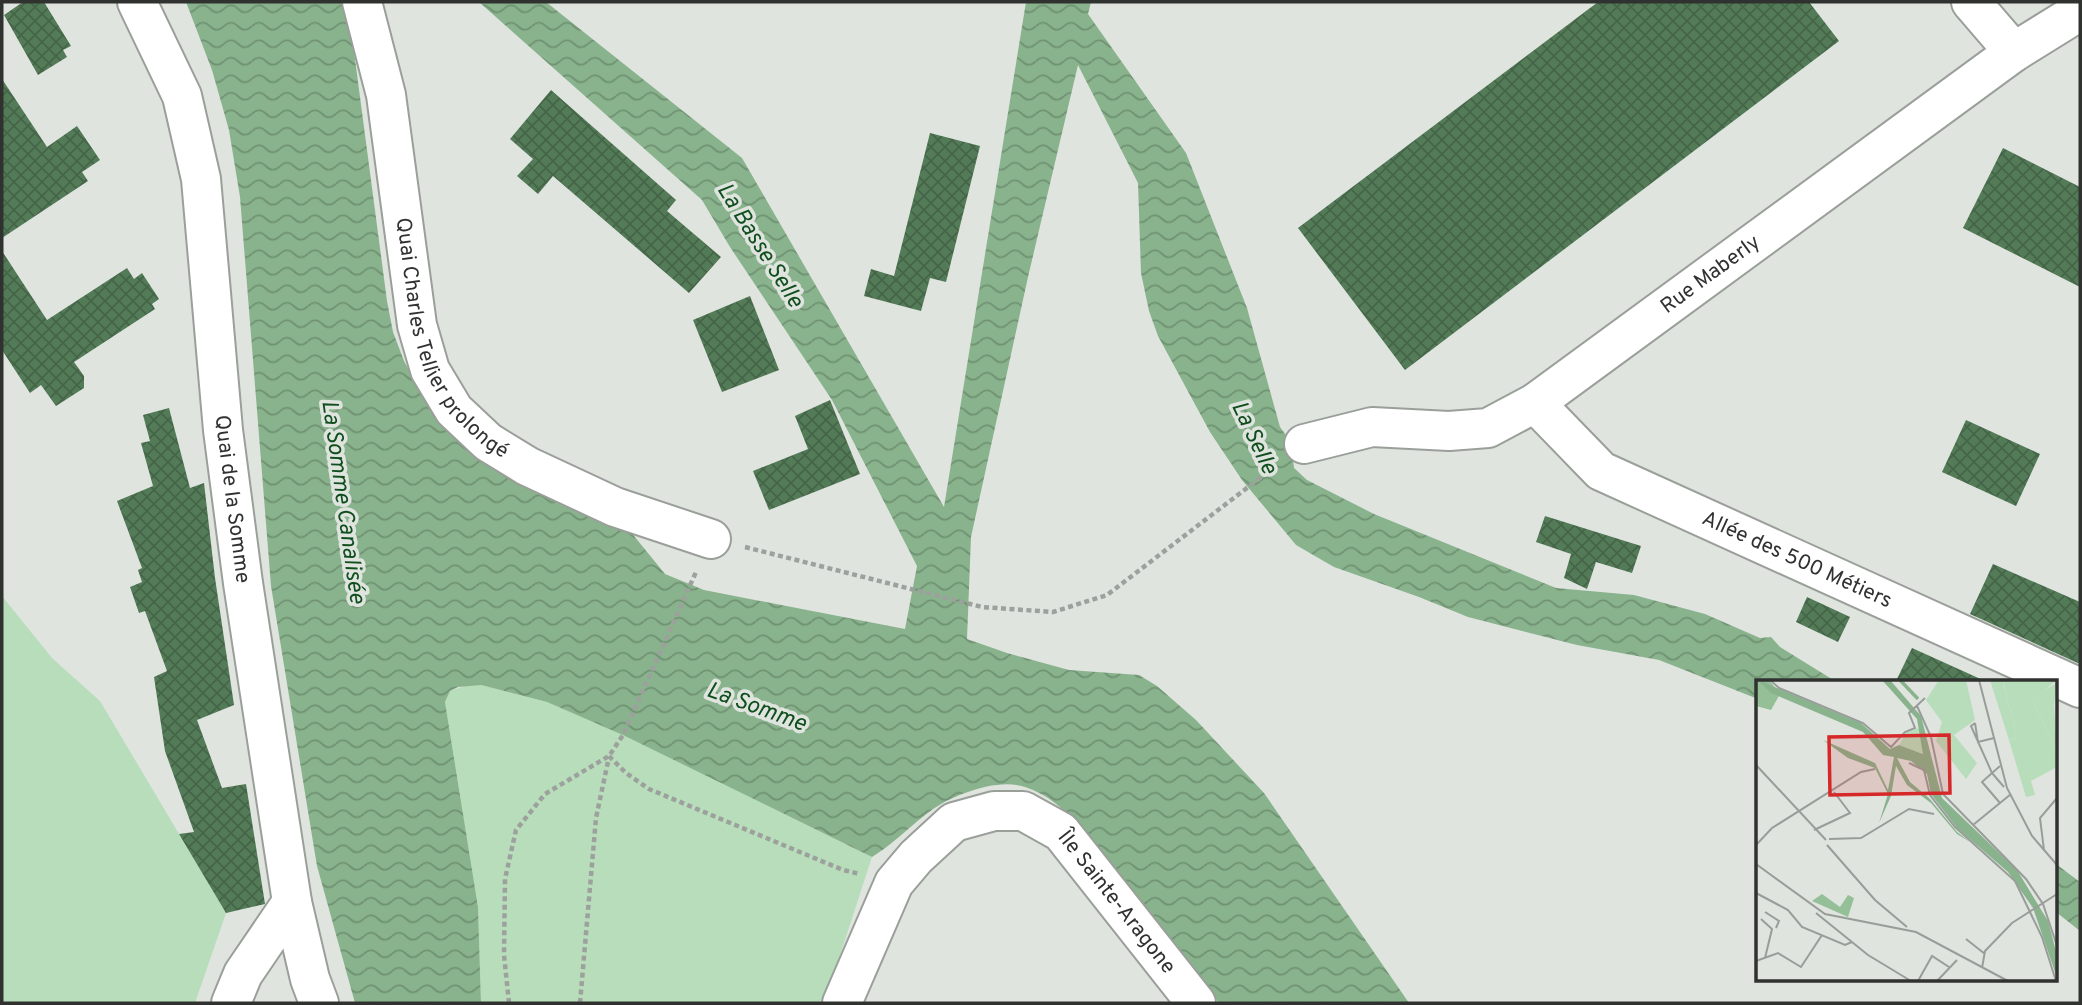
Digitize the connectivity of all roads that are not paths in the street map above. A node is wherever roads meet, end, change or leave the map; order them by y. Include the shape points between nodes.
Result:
1 (137, 2) edge
2 (362, 2) edge
3 (1971, 2) edge
4 (2080, 11) edge
5 (2014, 52) junction
6 (1535, 403) junction
7 (1304, 444) dead end
8 (711, 539) road end
9 (2080, 688) edge
10 (292, 902) junction
11 (231, 1003) edge
12 (319, 1003) edge
13 (842, 1003) edge
14 (1196, 1003) edge

1 - 10 street, Quai de la Somme via 182,96 201,178 223,430
2 - 8 street, Quai Charles Tellier prolongé via 386,95 417,325 430,370 454,410 488,442 527,466 615,507
3 - 5 street
4 - 5 street, Rue Maberly
5 - 6 street, Rue Maberly
6 - 7 street, Rue Maberly via 1488,428 1372,427
6 - 9 street, Allée des 500 Métiers via 1601,471
10 - 11 street via 243,974
10 - 12 street, Quai de la Somme
13 - 14 street, Île Sainte-Aragone via 894,883 954,822 994,811 1023,811 1062,832

